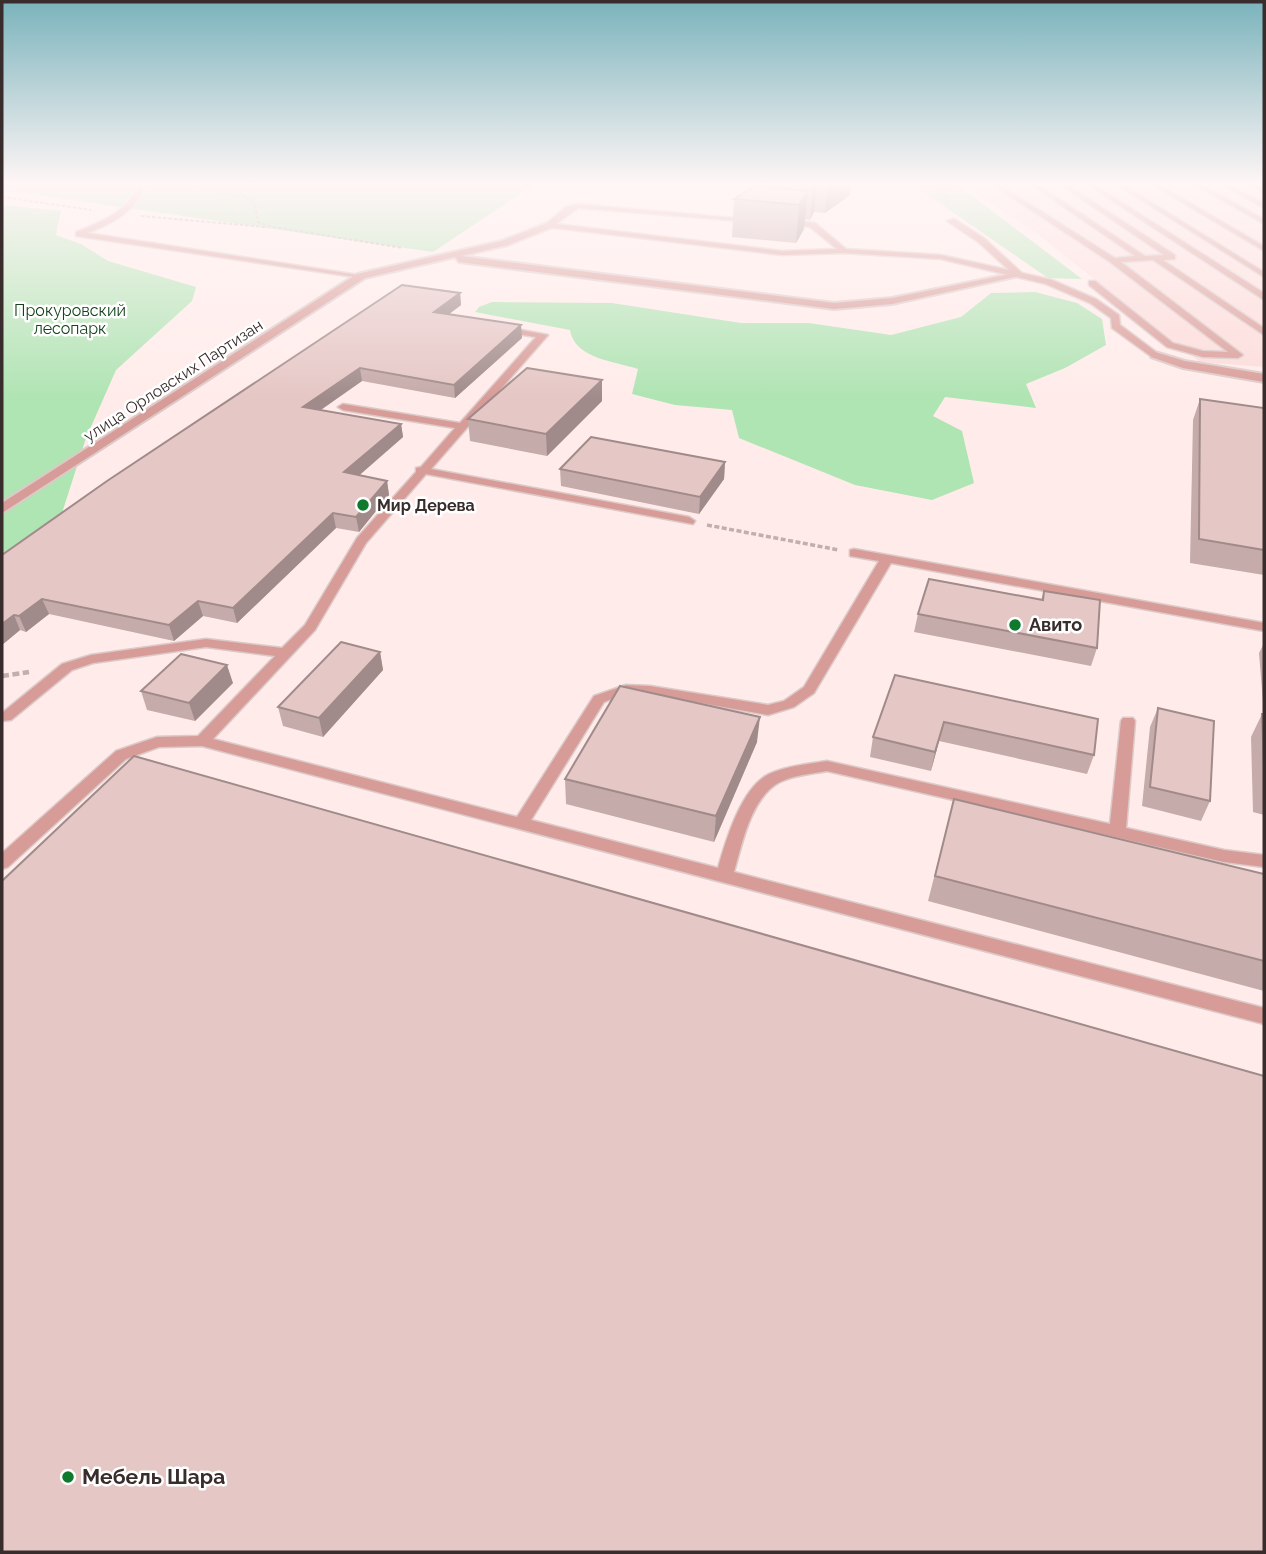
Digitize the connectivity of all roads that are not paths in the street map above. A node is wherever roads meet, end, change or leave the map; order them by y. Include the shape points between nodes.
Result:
1 (217, 255) edge
2 (450, 255) edge
3 (901, 255) edge
4 (997, 255) edge
5 (1104, 255) edge
6 (1138, 255) edge
7 (1168, 255) edge
8 (1231, 255) edge
9 (1201, 256) joint
10 (437, 257) junction
11 (1172, 257) junction
12 (1143, 258) junction
13 (1155, 258) junction
14 (1113, 260) junction
15 (1019, 275) junction
16 (1264, 275) edge
17 (361, 276) junction
18 (1092, 283) dead end
19 (1264, 297) edge
20 (481, 326) edge
21 (1264, 332) edge
22 (1155, 355) joint
23 (1264, 378) edge
24 (343, 407) dead end
25 (461, 426) junction
26 (420, 470) junction
27 (2, 509) edge
28 (689, 521) road end
29 (854, 553) road end
30 (887, 559) junction
31 (1264, 627) edge
32 (285, 653) junction
33 (6, 717) dead end
34 (1128, 721) dead end
35 (202, 741) junction
36 (521, 824) junction
37 (1117, 832) junction
38 (1264, 861) edge
39 (2, 863) edge
40 (724, 876) junction
41 (1264, 1016) edge

1 - 17 lane
2 - 10 street, улица Орловских Партизан
3 - 15 lane via 941,257
4 - 15 lane
5 - 14 lane
6 - 12 lane
7 - 11 lane
8 - 16 lane
9 - 11 lane
9 - 19 lane
10 - 15 street via 834,306 892,301
10 - 17 street, улица Орловских Партизан
11 - 13 lane
12 - 13 lane
12 - 14 lane
13 - 21 lane
14 - 18 lane via 1238,355 1203,354 1170,345
15 - 22 lane via 1049,282 1105,307 1116,317 1115,326
17 - 27 street, улица Орловских Партизан
20 - 25 lane via 543,335
22 - 23 street
24 - 25 lane
25 - 26 lane
26 - 28 lane
26 - 32 lane via 361,541 310,627
29 - 30 lane
30 - 31 lane
30 - 36 lane via 809,690 789,704 768,710 650,690 626,689 599,699
32 - 33 lane via 206,643 91,659 66,667
32 - 35 lane
34 - 37 lane
35 - 36 lane
35 - 39 lane via 157,742 121,755
36 - 40 lane
37 - 38 lane
37 - 40 lane via 827,766 768,782 751,806
40 - 41 lane

